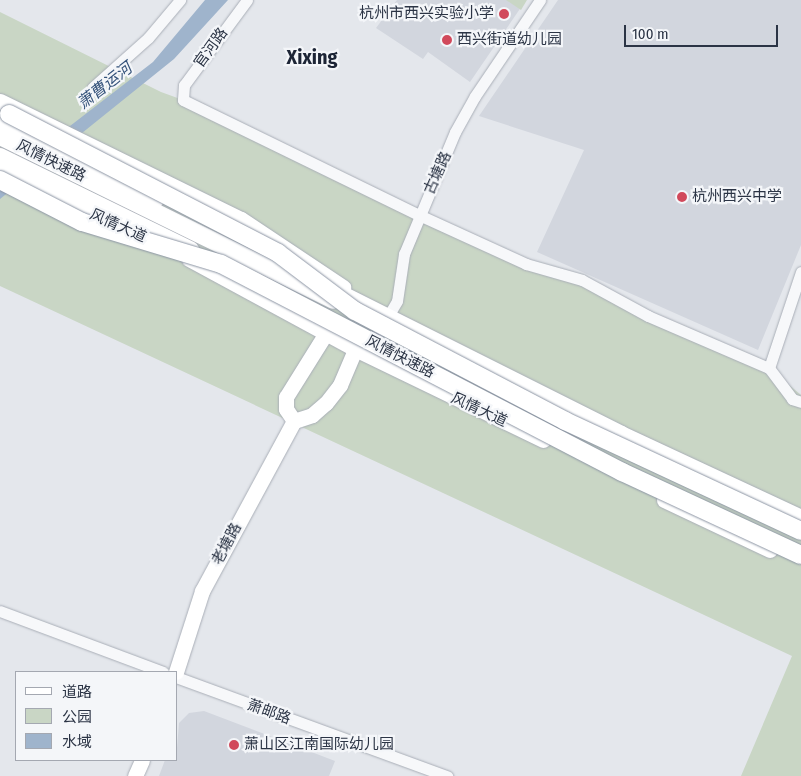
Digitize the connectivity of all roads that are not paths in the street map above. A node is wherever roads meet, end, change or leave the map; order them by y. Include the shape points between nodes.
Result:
1 (180, 0) edge
2 (247, 0) edge
3 (540, 0) edge
4 (92, 88) dead end
5 (2, 111) edge
6 (0, 136) edge
7 (0, 156) edge
8 (0, 167) edge
9 (0, 180) edge
10 (419, 215) junction
11 (221, 264) junction
12 (801, 272) edge
13 (361, 307) junction
14 (390, 316) junction
15 (326, 334) junction
16 (355, 349) junction
17 (768, 368) junction
18 (801, 402) edge
19 (294, 421) junction
20 (801, 517) edge
21 (801, 531) edge
22 (801, 554) edge
23 (801, 563) edge
24 (0, 611) edge
25 (160, 671) edge
26 (176, 671) edge
27 (178, 678) edge
28 (142, 761) edge
29 (135, 776) edge
30 (447, 776) edge

1 - 4 street via 148,38
2 - 10 street, 官河路 via 184,85 183,100
3 - 10 street, 古塘路 via 475,96
5 - 13 highway, bridge via 278,253
5 - 13 main road via 20,132 257,249
5 - 13 main road via 43,122 240,219
6 - 13 highway, 风情快速路, bridge
7 - 11 highway, 风情快速路, bridge
8 - 15 main road, 风情大道 via 188,259
9 - 11 highway, bridge via 82,222
10 - 14 street, 古塘路 via 404,254 397,302
10 - 17 street via 526,264 582,280 648,316
11 - 22 highway, 风情快速路, bridge via 622,472
12 - 17 street
13 - 14 main road
13 - 21 highway, 风情快速路, bridge via 574,425
14 - 16 street, 古塘路 via 374,340
14 - 20 main road via 621,433
15 - 16 main road, 风情大道
15 - 19 main road via 286,397 286,409
16 - 19 main road via 340,385 326,403 312,415
16 - 23 main road, 风情大道 via 712,524
17 - 18 street via 792,398
19 - 26 main road, 老塘路 via 202,591
24 - 25 street
27 - 30 street, 萧邮路
28 - 29 main road

